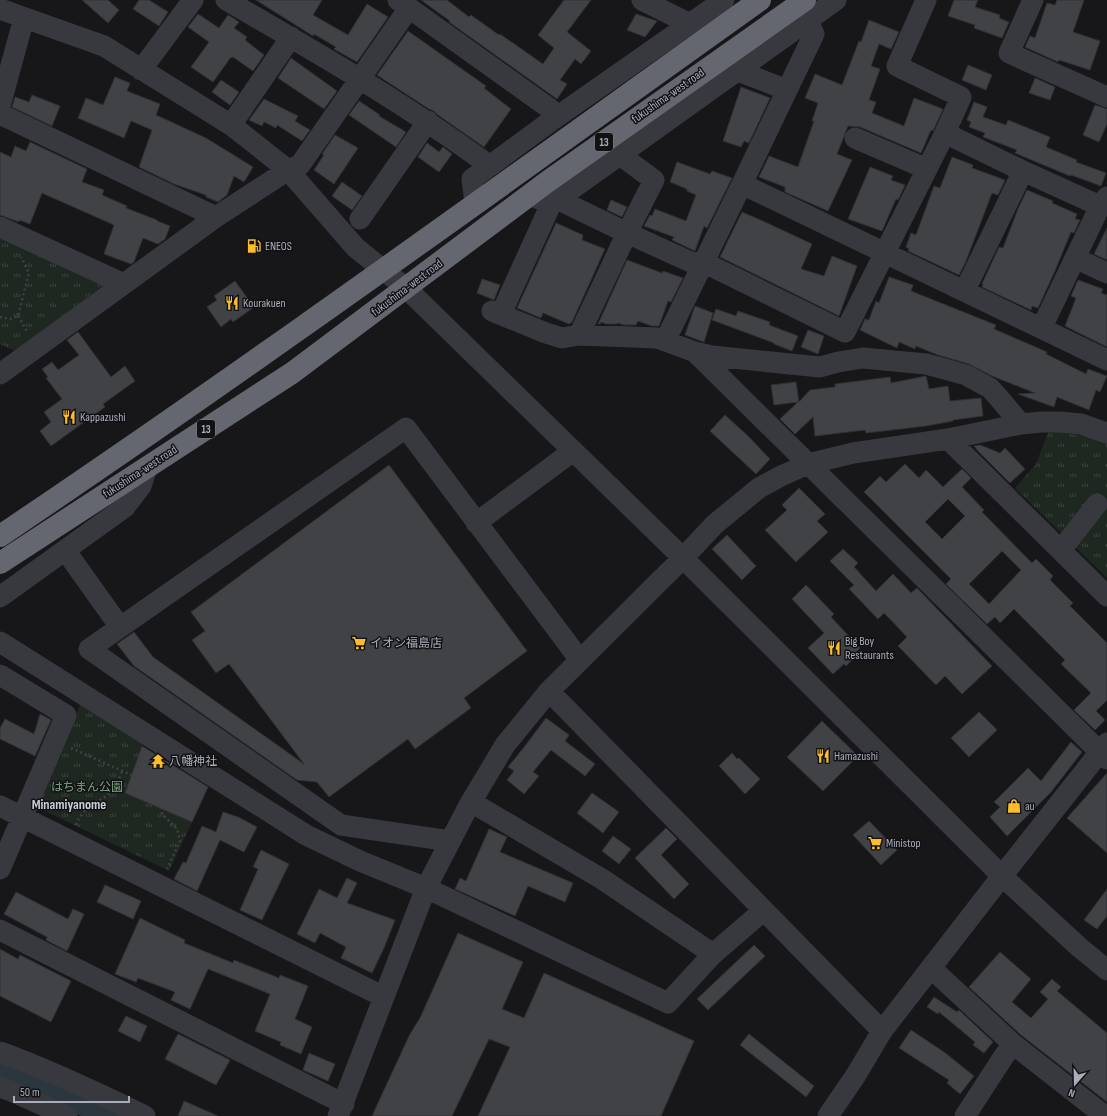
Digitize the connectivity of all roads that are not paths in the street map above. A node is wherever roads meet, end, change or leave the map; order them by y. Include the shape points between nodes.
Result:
1 (193, 0) edge
2 (226, 0) edge
3 (642, 0) edge
4 (724, 0) edge
5 (760, 0) edge
6 (836, 0) edge
7 (926, 0) edge
8 (1032, 0) edge
9 (404, 4) edge
10 (0, 9) edge
11 (807, 10) edge
12 (24, 18) junction
13 (690, 24) junction
14 (291, 37) junction
15 (141, 70) junction
16 (738, 71) junction
17 (360, 78) junction
18 (787, 90) junction
19 (1107, 96) edge
20 (0, 106) edge
21 (0, 114) edge
22 (558, 116) junction
23 (428, 121) junction
24 (231, 125) junction
25 (945, 133) junction
26 (855, 138) dead end
27 (620, 155) junction
28 (490, 166) junction
29 (927, 169) junction
30 (288, 170) junction
31 (1023, 171) junction
32 (742, 184) junction
33 (530, 195) junction
34 (554, 202) junction
35 (1104, 202) edge
36 (475, 204) junction
37 (216, 217) junction
38 (360, 219) dead end
39 (0, 227) edge
40 (627, 233) junction
41 (885, 252) junction
42 (1075, 258) junction
43 (703, 262) junction
44 (382, 270) junction
45 (1107, 273) edge
46 (124, 284) junction
47 (406, 288) junction
48 (965, 290) junction
49 (1042, 327) junction
50 (845, 332) junction
51 (579, 335) junction
52 (665, 341) junction
53 (695, 352) junction
54 (1107, 360) edge
55 (843, 361) junction
56 (4, 367) edge
57 (1021, 424) junction
58 (1105, 428) edge
59 (948, 438) junction
60 (573, 451) junction
61 (808, 464) junction
62 (147, 467) junction
63 (1097, 504) dead end
64 (476, 523) junction
65 (0, 536) edge
66 (65, 550) junction
67 (1060, 550) junction
68 (683, 558) junction
69 (0, 563) edge
70 (1107, 596) edge
71 (0, 597) edge
72 (120, 627) junction
73 (0, 642) edge
74 (580, 660) junction
75 (0, 675) edge
76 (549, 691) junction
77 (1105, 751) edge
78 (471, 802) junction
79 (0, 806) edge
80 (22, 816) junction
81 (450, 841) junction
82 (0, 869) edge
83 (1002, 876) junction
84 (426, 888) junction
85 (763, 911) junction
86 (0, 930) edge
87 (713, 954) junction
88 (931, 968) junction
89 (1107, 970) edge
90 (384, 997) junction
91 (882, 1031) junction
92 (1013, 1044) junction
93 (0, 1052) edge
94 (0, 1087) edge
95 (341, 1110) edge
96 (67, 1116) edge
97 (145, 1116) edge
98 (828, 1116) edge
99 (966, 1116) edge
100 (1105, 1116) edge

1 - 15 street
2 - 14 street
3 - 13 street
4 - 13 street
5 - 36 highway, fukushima-west road / 13
6 - 11 street
7 - 25 street via 897,66 961,97
8 - 19 street via 1009,53
9 - 17 street
9 - 22 street
10 - 12 street
11 - 16 street
11 - 18 street via 814,34
11 - 33 highway, fukushima-west road / 13
12 - 15 street via 104,46
12 - 20 street
13 - 22 street
14 - 17 street
14 - 24 street
15 - 24 street
16 - 18 street
16 - 27 street
17 - 23 street
17 - 30 street via 300,165
18 - 32 street
21 - 37 street
22 - 28 street
23 - 28 street
23 - 38 street
24 - 30 street
25 - 29 street
25 - 31 street
26 - 29 street
27 - 34 street
27 - 40 street via 654,180
28 - 36 street via 472,179
29 - 41 street
30 - 37 street
30 - 44 street via 356,248
31 - 35 street
31 - 48 street
32 - 41 street
32 - 43 street
33 - 34 street
33 - 47 highway, fukushima-west road / 13
34 - 40 street
34 - 51 street via 497,312 562,338
35 - 42 street
36 - 44 highway, fukushima-west road / 13
37 - 46 street
39 - 46 street
40 - 43 street via 693,263
40 - 51 street
41 - 48 street
41 - 50 street
42 - 45 street
42 - 49 street
43 - 50 street
43 - 52 street
44 - 47 street
44 - 65 highway, fukushima-west road / 13
46 - 56 street
47 - 60 street
47 - 62 highway, fukushima-west road / 13 via 292,373
48 - 49 street
49 - 54 street
50 - 55 street
51 - 52 street via 657,338
52 - 53 street
53 - 55 street via 820,367
53 - 61 street
55 - 57 street via 863,358 926,364 966,375 990,388
57 - 58 street via 1060,422
57 - 59 street
59 - 61 street via 853,453
59 - 67 street
60 - 64 street
60 - 68 street
61 - 68 street via 759,488 715,524
61 - 77 street
62 - 66 street via 141,486 125,507
62 - 69 highway, fukushima-west road / 13
63 - 67 street
64 - 72 street via 406,428
64 - 74 street
66 - 71 street
66 - 72 street
67 - 70 street
68 - 74 street
68 - 83 street
72 - 81 street via 89,649 341,825
73 - 84 street via 306,835
74 - 76 street
75 - 80 street via 66,715
76 - 78 street via 505,745
76 - 85 street
77 - 83 street
78 - 81 street
78 - 87 street via 602,879
79 - 80 street
80 - 82 street
80 - 90 street
81 - 84 street
83 - 88 street
83 - 89 street
84 - 87 street via 668,1003
84 - 90 street
85 - 87 street
85 - 91 street
86 - 95 street
88 - 91 street
88 - 92 street
90 - 95 street
91 - 98 street
92 - 99 street
92 - 100 street
93 - 97 street via 34,1064
94 - 96 street

